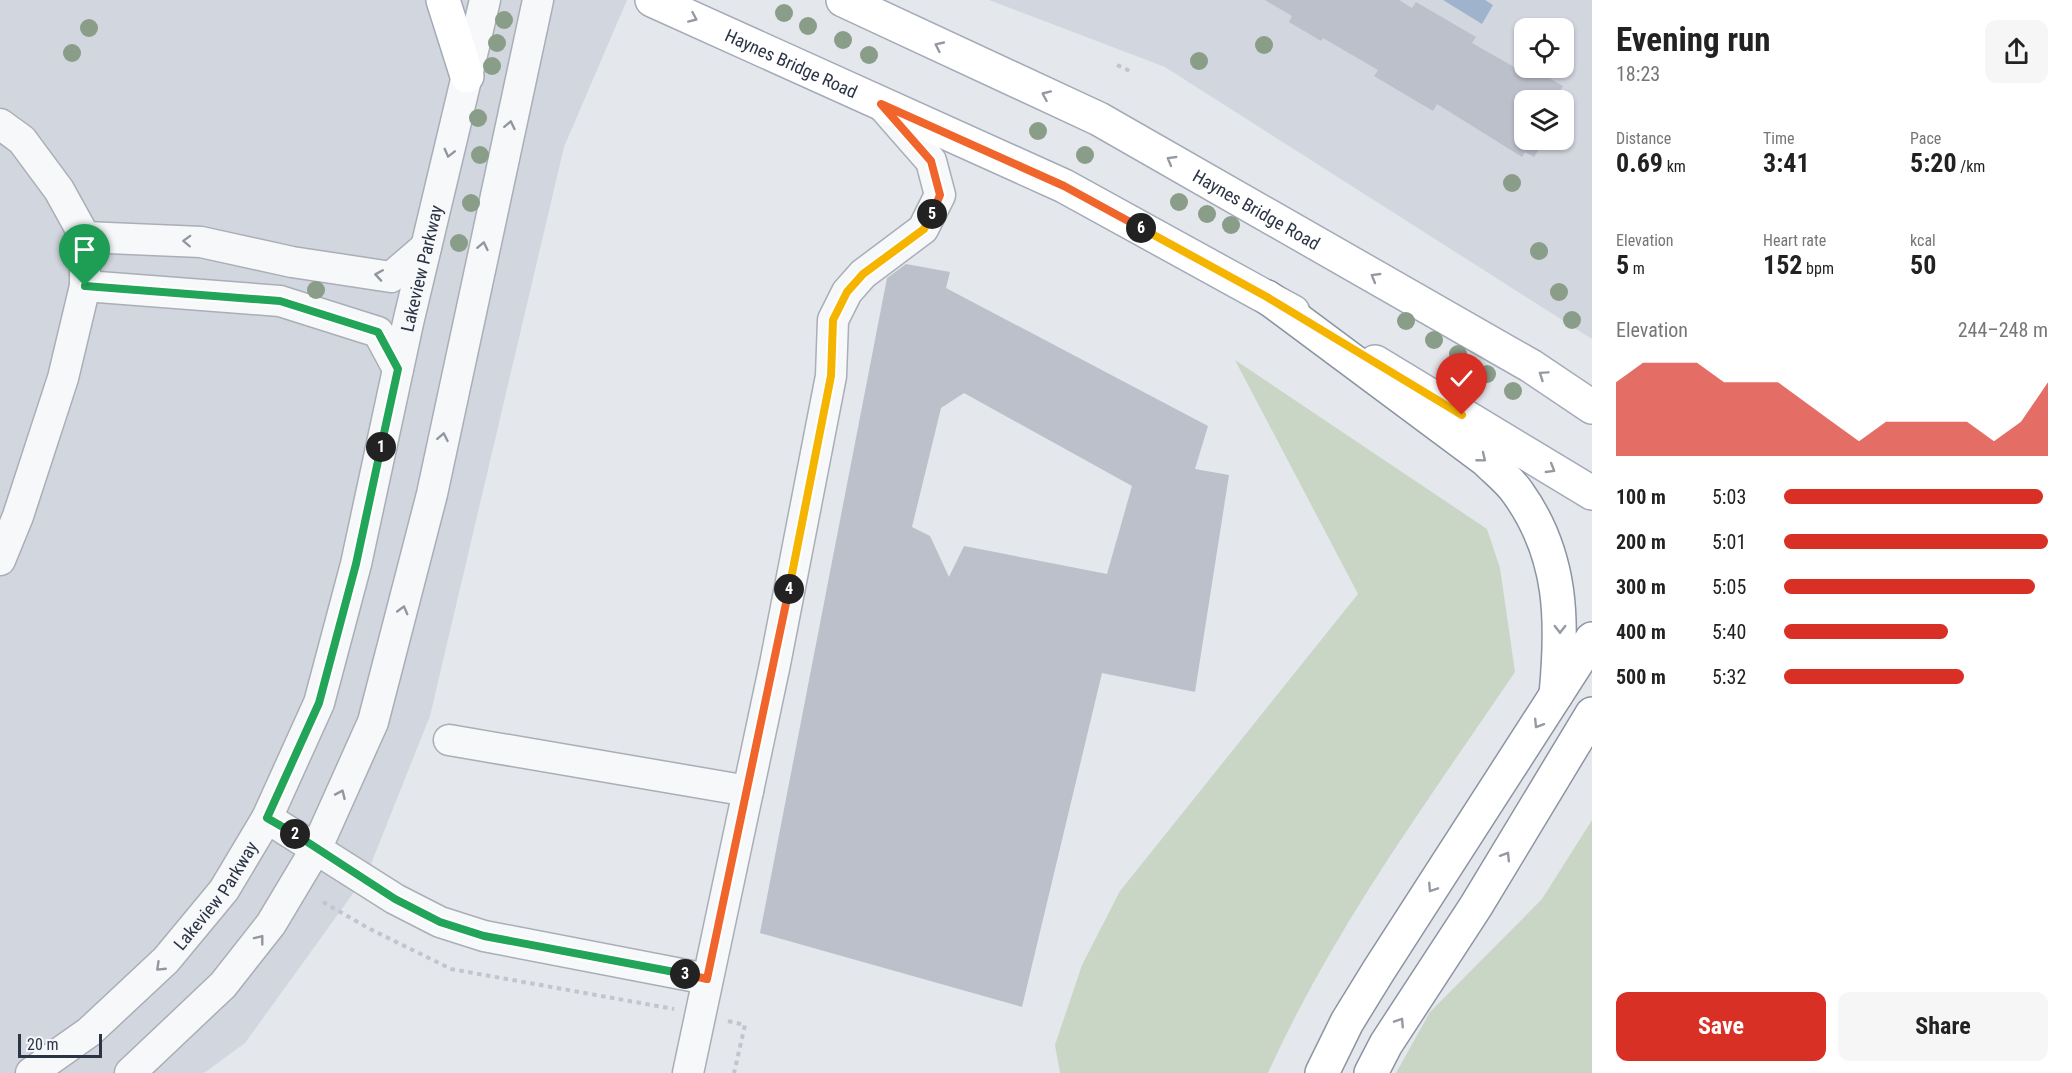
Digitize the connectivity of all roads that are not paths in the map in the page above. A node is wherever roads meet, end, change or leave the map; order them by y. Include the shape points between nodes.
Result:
1 (443, 0) edge
2 (485, 0) edge
3 (538, 0) edge
4 (652, 0) edge
5 (843, 0) edge
6 (467, 76) junction
7 (881, 104) junction
8 (0, 124) edge
9 (85, 237) junction
10 (426, 247) junction
11 (85, 286) junction
12 (1267, 297) junction
13 (398, 369) junction
14 (1592, 407) edge
15 (1592, 494) edge
16 (0, 560) edge
17 (1592, 639) edge
18 (1556, 695) junction
19 (1592, 714) edge
20 (449, 740) dead end
21 (1592, 741) edge
22 (1564, 762) junction
23 (748, 791) junction
24 (267, 818) junction
25 (317, 847) junction
26 (707, 979) junction
27 (31, 1073) edge
28 (130, 1073) edge
29 (688, 1073) edge
30 (1322, 1073) edge
31 (1371, 1073) edge

1 - 6 main road
2 - 6 street, Lakeview Parkway
25 -> 3 street via 373,722 409,589
4 -> 7 main road, Haynes Bridge Road
14 -> 5 main road, Haynes Bridge Road via 1520,360 1099,119
6 -> 10 street, Lakeview Parkway
7 - 12 main road, Haynes Bridge Road via 1064,186
7 - 23 street via 931,161 940,195 924,229 863,274 847,292 833,320 831,376
8 - 9 street via 22,140 59,190
10 -> 9 street via 391,277 292,262 201,242
9 - 11 street
10 - 13 street, Lakeview Parkway
11 - 13 street via 280,301 378,332
11 - 16 street via 63,378
12 -> 15 main road, Haynes Bridge Road
12 -> 18 main road via 1486,460 1518,492 1555,573 1560,602
13 - 24 street, Lakeview Parkway via 356,564 319,703
17 - 18 main road
18 -> 30 main road via 1379,970
19 - 22 main road
20 - 23 street
21 - 22 main road
31 -> 22 main road
23 - 26 street
24 - 25 street
24 -> 27 street, Lakeview Parkway via 224,891 166,960 90,1032
25 - 26 street via 395,899 440,922 484,936
28 -> 25 street via 223,985 271,924
26 - 29 street

